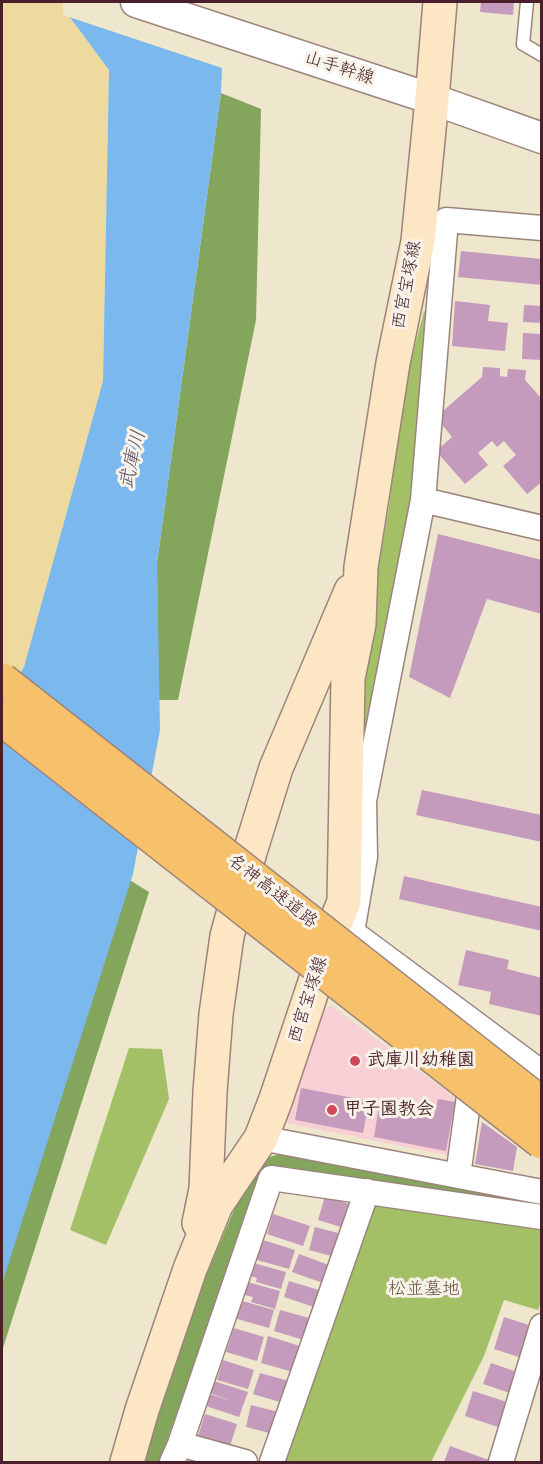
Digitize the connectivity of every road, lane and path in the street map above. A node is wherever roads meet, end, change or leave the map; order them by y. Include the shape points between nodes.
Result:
1 (136, 2) edge
2 (440, 2) edge
3 (527, 2) edge
4 (542, 55) edge
5 (418, 94) junction
6 (542, 138) edge
7 (542, 228) edge
8 (423, 500) junction
9 (542, 528) edge
10 (361, 567) junction
11 (2, 680) edge
12 (2, 719) edge
13 (478, 1026) junction
14 (542, 1073) edge
15 (542, 1104) edge
16 (261, 1138) junction
17 (542, 1142) edge
18 (458, 1176) junction
19 (367, 1191) junction
20 (542, 1192) edge
21 (542, 1217) edge
22 (190, 1269) junction
23 (542, 1326) edge
24 (155, 1376) junction
25 (176, 1453) edge
26 (114, 1462) edge
27 (126, 1462) edge
28 (244, 1462) edge
29 (272, 1462) edge
30 (501, 1462) edge

1 - 5 street, 山手幹線
2 - 5 main road, 西宮宝塚線
3 - 4 lane via 523,44
5 - 6 street, 山手幹線
5 - 10 main road, 西宮宝塚線 via 418,241 393,363
7 - 8 street via 446,220
8 - 9 street
8 - 13 street via 364,801 365,857 352,932
10 - 16 main road, 西宮宝塚線 via 359,624 348,678 344,902
10 - 22 main road, 西宮宝塚線 via 276,768 227,936 216,1014 206,1189
11 - 15 highway, 名神高速道路, bridge
12 - 17 highway, 名神高速道路, bridge
13 - 14 street
13 - 18 street
16 - 18 street
16 - 22 main road, 西宮宝塚線 via 216,1205
18 - 20 street
19 - 21 street
19 - 25 street via 271,1179
19 - 29 street
22 - 24 main road, 西宮宝塚線
23 - 30 street
24 - 26 main road
24 - 27 main road, 西宮宝塚線
25 - 28 street

